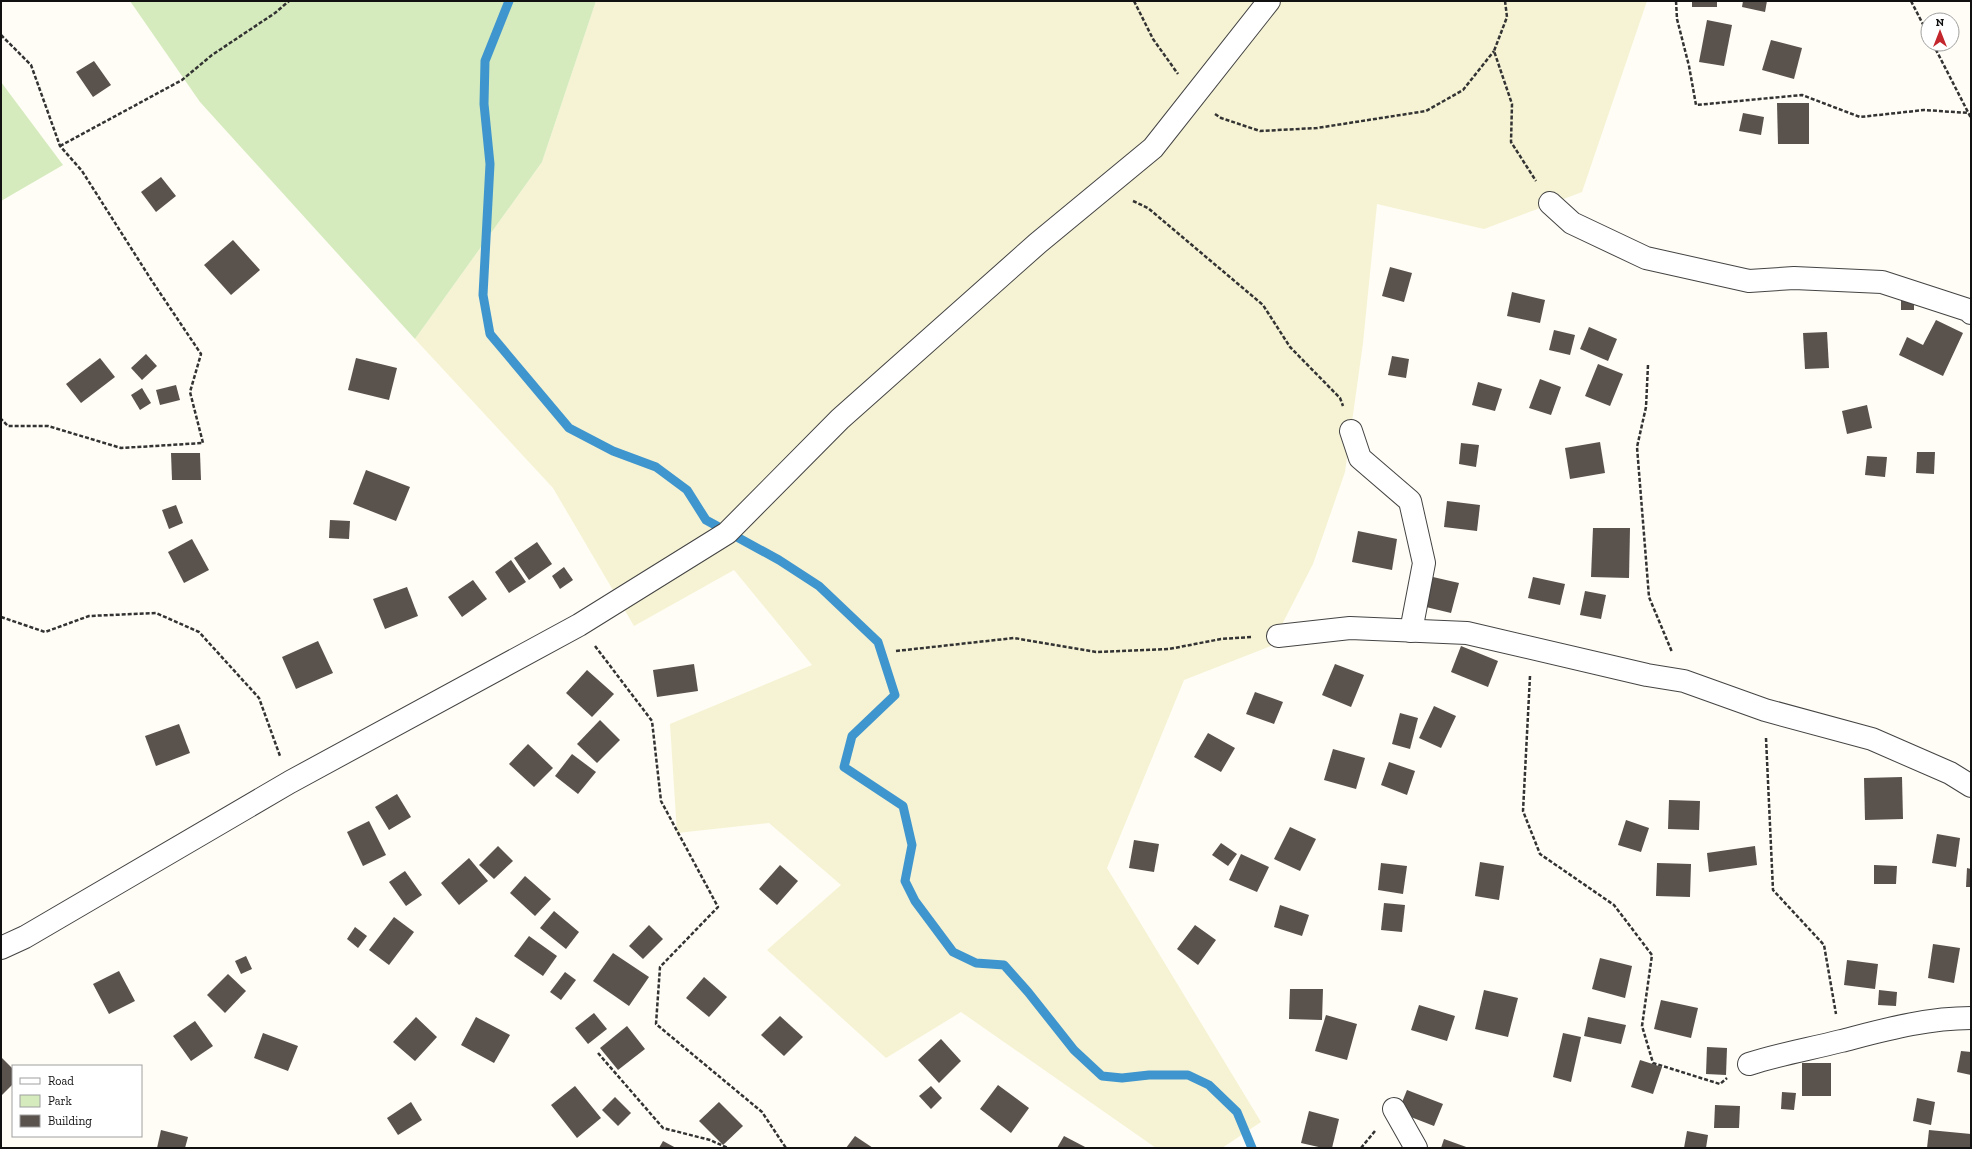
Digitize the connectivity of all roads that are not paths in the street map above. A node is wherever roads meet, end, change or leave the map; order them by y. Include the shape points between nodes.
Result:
1 (1269, 1) edge
2 (1550, 203) road end
3 (1971, 313) edge
4 (1351, 432) road end
5 (1411, 631) junction
6 (1278, 636) road end
7 (1971, 786) edge
8 (1, 948) edge
9 (1971, 1018) edge
10 (1748, 1064) road end
11 (1394, 1109) dead end
12 (1416, 1148) edge

1 - 8 street via 1153,148 1038,244 840,419 727,533 579,625 290,782 25,937
2 - 3 street via 1572,223 1646,258 1748,281 1794,278 1882,282
4 - 5 street via 1360,458 1410,501 1424,563
5 - 6 street via 1350,628
5 - 7 street via 1467,633 1647,675 1684,681 1764,710 1872,739 1950,773
9 - 10 street via 1944,1018 1876,1031
11 - 12 street

